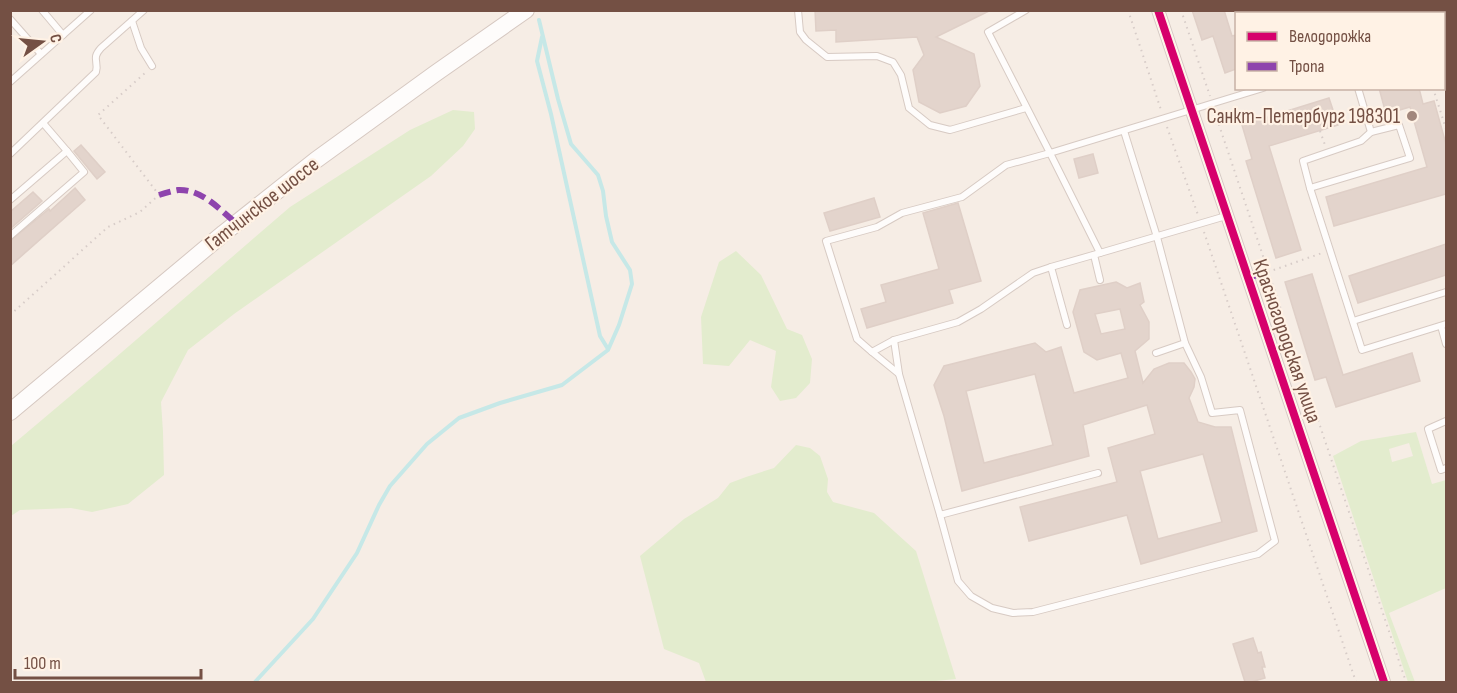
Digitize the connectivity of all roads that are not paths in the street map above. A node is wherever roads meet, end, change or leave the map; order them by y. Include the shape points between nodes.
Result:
1 (42, 10) edge
2 (91, 10) edge
3 (144, 10) edge
4 (526, 10) edge
5 (798, 10) edge
6 (1026, 10) edge
7 (1158, 10) edge
8 (10, 19) edge
9 (132, 21) junction
10 (63, 35) junction
11 (41, 54) junction
12 (152, 66) road end
13 (10, 82) edge
14 (1257, 90) edge
15 (1359, 90) edge
16 (1026, 108) junction
17 (1191, 111) junction
18 (43, 123) junction
19 (1124, 131) junction
20 (1371, 132) junction
21 (67, 151) junction
22 (1050, 153) junction
23 (10, 154) edge
24 (1310, 188) junction
25 (10, 200) edge
26 (1226, 216) junction
27 (10, 236) edge
28 (1157, 237) junction
29 (1097, 254) junction
30 (1051, 267) junction
31 (1100, 280) dead end
32 (1446, 292) edge
33 (1353, 321) junction
34 (1067, 325) dead end
35 (1444, 325) edge
36 (894, 340) junction
37 (1185, 343) junction
38 (1446, 344) edge
39 (872, 352) junction
40 (1156, 353) dead end
41 (899, 374) junction
42 (10, 412) edge
43 (1446, 421) edge
44 (1446, 468) edge
45 (1098, 473) dead end
46 (940, 515) junction
47 (1384, 682) edge

1 - 10 lane
2 - 10 lane
3 - 9 lane
4 - 42 main road, Гатчинское шоссе via 307,167
5 - 16 lane via 800,32 827,57 877,56 893,62 901,75 909,108 930,125 950,130
6 - 16 lane via 988,32
7 - 17 street, Красногородская улица
8 - 11 lane
9 - 12 lane
9 - 18 lane via 96,54 96,72
10 - 11 lane
11 - 13 lane
14 - 17 lane
15 - 20 lane
16 - 22 lane
17 - 19 lane
17 - 26 street, Красногородская улица
18 - 21 lane
18 - 23 lane
19 - 22 lane
19 - 28 lane
20 - 24 lane via 1361,141 1303,161
20 - 24 lane via 1399,125 1410,158
21 - 25 lane
21 - 27 lane via 84,172
22 - 29 lane
22 - 39 lane via 1006,165 962,196 902,213 877,227 826,242 857,339
24 - 33 lane
26 - 28 lane
26 - 47 street, Красногородская улица
28 - 29 lane
28 - 37 lane
29 - 30 lane
29 - 31 lane
30 - 34 lane
30 - 36 lane via 1033,273 958,322
32 - 33 lane
33 - 35 lane via 1362,350
35 - 38 lane
36 - 39 lane
36 - 41 lane
37 - 40 lane
37 - 46 lane via 1201,376 1212,413 1240,410 1275,541 1258,554 1013,614 971,596 958,581
39 - 41 lane
41 - 46 lane
43 - 44 lane via 1428,429 1441,470
45 - 46 lane

